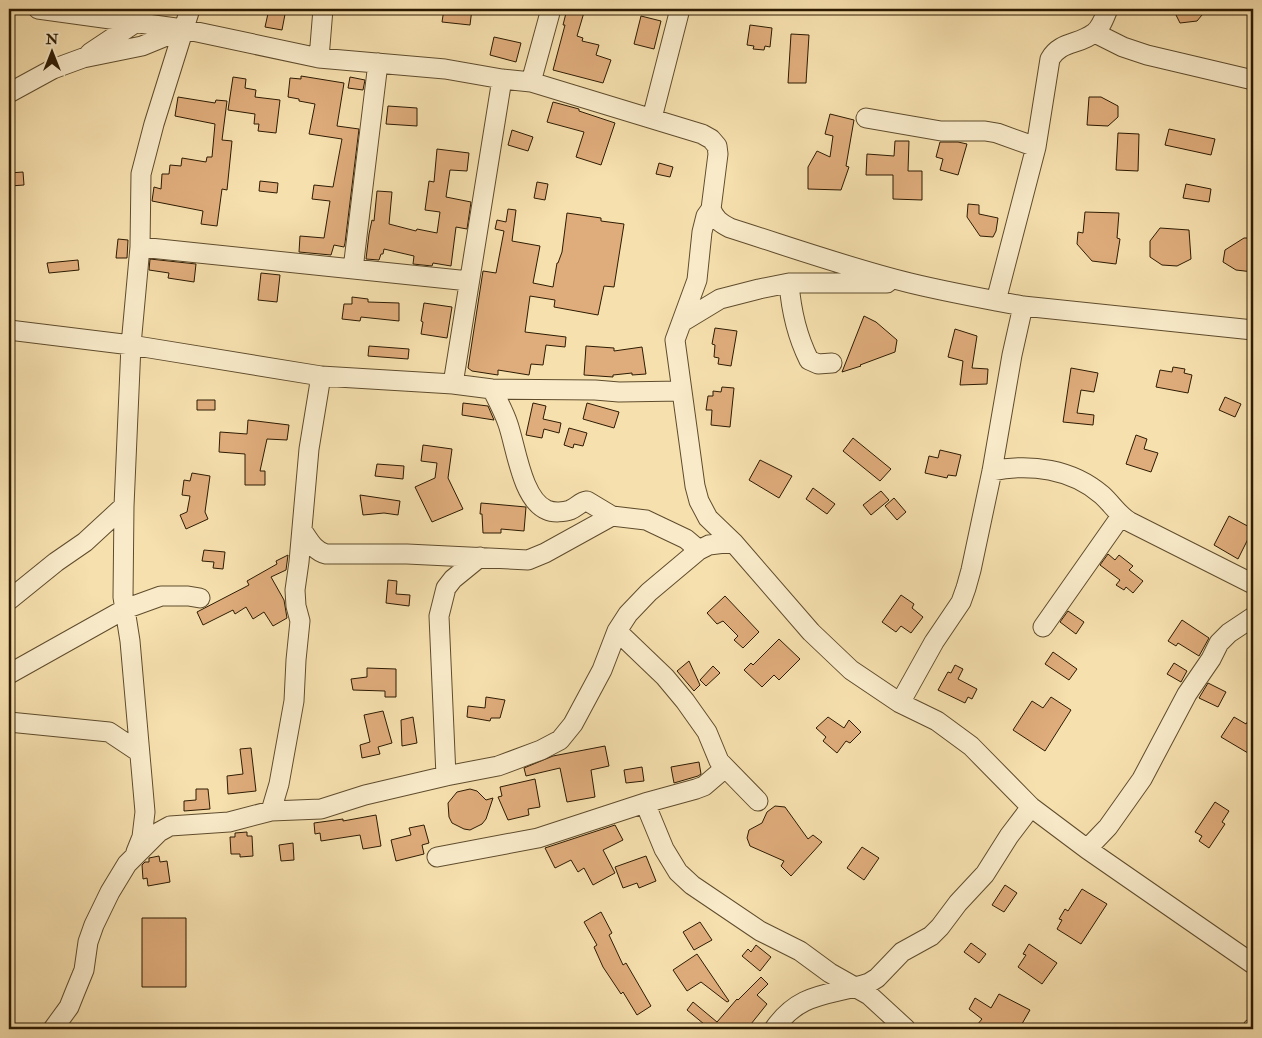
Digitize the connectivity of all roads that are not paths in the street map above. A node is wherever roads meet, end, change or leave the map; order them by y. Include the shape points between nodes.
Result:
1 (38, 9) edge
2 (190, 9) edge
3 (323, 9) edge
4 (550, 9) edge
5 (680, 9) edge
6 (1108, 9) edge
7 (136, 23) junction
8 (182, 29) junction
9 (1094, 33) junction
10 (83, 58) junction
11 (319, 58) junction
12 (378, 64) junction
13 (502, 79) junction
14 (1253, 80) edge
15 (530, 82) junction
16 (9, 93) edge
17 (652, 118) junction
18 (866, 118) dead end
19 (1036, 147) junction
20 (711, 209) junction
21 (140, 247) junction
22 (354, 269) junction
23 (469, 281) junction
24 (789, 283) junction
25 (910, 283) junction
26 (996, 301) junction
27 (1023, 306) junction
28 (682, 322) junction
29 (9, 330) edge
30 (1253, 330) edge
31 (131, 345) junction
32 (832, 363) dead end
33 (321, 376) junction
34 (453, 384) junction
35 (492, 389) junction
36 (682, 391) junction
37 (992, 471) junction
38 (124, 506) junction
39 (612, 516) junction
40 (1121, 516) junction
41 (302, 530) junction
42 (733, 542) junction
43 (699, 550) junction
44 (480, 557) junction
45 (1253, 584) edge
46 (200, 598) dead end
47 (9, 600) edge
48 (125, 609) junction
49 (1253, 617) edge
50 (1044, 627) dead end
51 (617, 631) junction
52 (9, 674) edge
53 (900, 703) junction
54 (9, 722) edge
55 (139, 752) junction
56 (725, 768) junction
57 (446, 776) junction
58 (758, 801) dead end
59 (645, 803) junction
60 (1031, 807) junction
61 (271, 811) junction
62 (1088, 850) junction
63 (135, 856) junction
64 (437, 857) dead end
65 (1252, 959) edge
66 (856, 987) junction
67 (53, 1029) edge
68 (774, 1029) edge
69 (906, 1029) edge

1 - 7 street
2 - 8 street
3 - 11 street
4 - 15 street
5 - 17 street
6 - 9 street
7 - 8 street
7 - 10 street
8 - 10 street via 142,46
8 - 11 street
8 - 21 street via 143,162
9 - 14 street via 1147,55
9 - 19 street via 1055,51 1050,59
10 - 16 street via 53,69
11 - 12 street
12 - 13 street via 445,69
12 - 22 street
13 - 15 street
13 - 23 street
15 - 17 street
17 - 20 street via 702,134 717,146
18 - 19 street via 940,131 997,133
19 - 26 street
20 - 25 street via 720,224 730,228 839,264
20 - 28 street via 702,232 697,280
21 - 22 street
21 - 31 street
22 - 23 street
23 - 34 street
24 - 25 street
24 - 28 street via 720,299
24 - 32 street via 797,328 809,360 818,364
25 - 26 street
26 - 27 street
27 - 30 street
27 - 37 street
28 - 36 street via 675,340
29 - 31 street
31 - 33 street
31 - 38 street
33 - 34 street
33 - 41 street
34 - 35 street
35 - 36 street
35 - 39 street via 503,409 528,489 537,503 548,510 561,512 587,501
36 - 42 street via 699,501 708,518
37 - 40 street via 1028,466 1070,476 1103,496
37 - 53 street via 961,602
38 - 47 street
38 - 48 street via 122,597
39 - 43 street via 646,520 686,539
39 - 44 street via 534,558
40 - 45 street
40 - 50 street
41 - 44 street via 314,548 326,554
41 - 61 street via 295,590 300,621 294,700
42 - 43 street via 709,545
42 - 53 street via 811,632 852,670
43 - 51 street via 649,592
44 - 57 street via 446,588 440,616
46 - 48 street via 161,596
48 - 52 street
48 - 55 street
49 - 62 street via 1219,644 1187,694 1142,779
51 - 56 street via 684,700 707,732
51 - 57 street via 581,712 560,740 498,766
53 - 60 street via 937,721 971,746
54 - 55 street via 109,732
55 - 63 street via 145,812 142,837
56 - 58 street
56 - 59 street via 704,786
57 - 61 street via 365,795 321,810
59 - 64 street via 538,838
59 - 66 street via 664,849 678,872 692,885 760,932 800,951
60 - 62 street
60 - 66 street via 985,874 940,927 931,936 902,952 877,978
61 - 63 street via 229,822 170,826 159,832
62 - 65 street
63 - 67 street via 116,881 94,925 84,970 69,1007
66 - 68 street via 808,999 782,1018
66 - 69 street via 870,995

